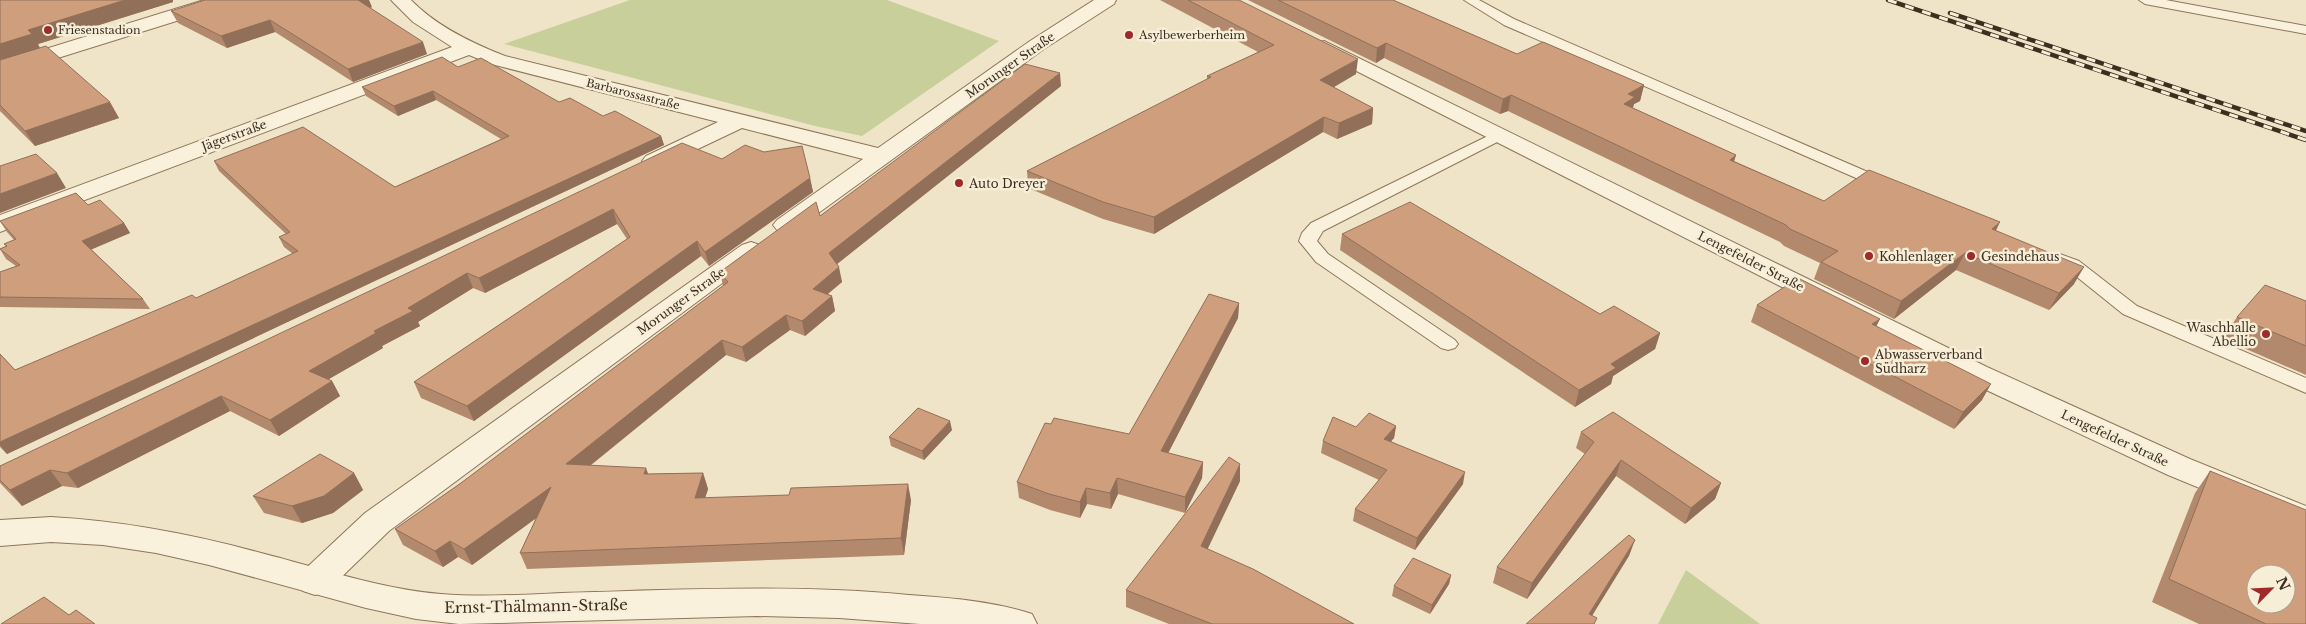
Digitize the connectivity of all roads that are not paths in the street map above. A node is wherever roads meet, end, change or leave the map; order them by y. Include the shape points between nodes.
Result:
1 (224, 0) edge
2 (400, 0) edge
3 (1107, 0) edge
4 (1470, 0) edge
5 (2145, 0) edge
6 (2306, 30) edge
7 (1301, 35) edge
8 (468, 48) junction
9 (0, 70) edge
10 (740, 120) junction
11 (1500, 135) junction
12 (881, 156) junction
13 (631, 172) edge
14 (1900, 191) edge
15 (0, 224) edge
16 (2046, 253) edge
17 (1448, 344) dead end
18 (2306, 386) edge
19 (2306, 520) edge
20 (0, 533) edge
21 (315, 581) junction
22 (1019, 624) edge

1 - 9 street
2 - 8 street, Barbarossastraße via 408,11
3 - 12 street, Morunger Straße via 1037,45
4 - 14 lane via 1509,22
5 - 6 lane
7 - 11 street, Lengefelder Straße
8 - 10 street, Barbarossastraße via 528,68
8 - 15 street, Jägerstraße
10 - 12 street, Barbarossastraße
10 - 13 street
11 - 17 lane via 1316,227 1308,241 1322,258
11 - 19 street, Lengefelder Straße via 1984,377 2160,458
12 - 21 street, Morunger Straße via 377,522
16 - 18 lane via 2073,265 2130,310
20 - 21 street, Ernst-Thälmann-Straße via 49,530 104,533 186,547
21 - 22 street, Ernst-Thälmann-Straße via 443,608 745,601 865,604

